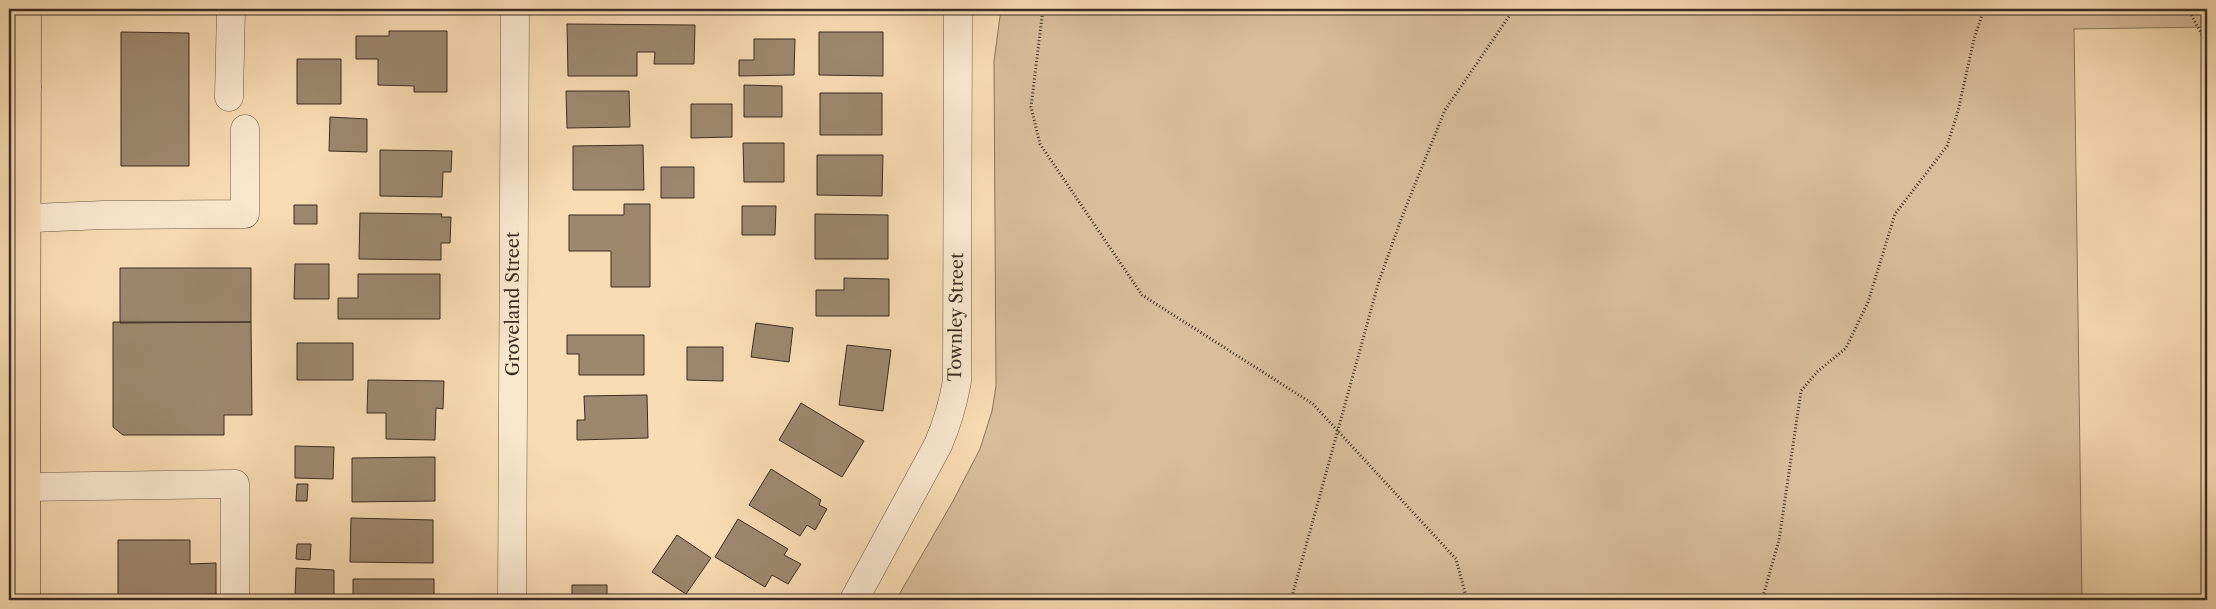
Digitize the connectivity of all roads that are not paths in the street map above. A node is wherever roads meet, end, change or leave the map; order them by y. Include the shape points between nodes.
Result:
1 (27, 9) edge
2 (231, 9) edge
3 (515, 9) edge
4 (958, 9) edge
5 (18, 88) edge
6 (229, 97) dead end
7 (245, 129) dead end
8 (18, 220) edge
9 (17, 456) edge
10 (25, 487) junction
11 (20, 584) edge
12 (235, 600) edge
13 (512, 600) edge
14 (854, 600) edge

1 - 5 main road
2 - 6 street
3 - 13 street, Groveland Street
4 - 14 street, Townley Street via 957,381 954,400 938,445
5 - 8 main road
7 - 8 street via 244,214 104,215
8 - 9 main road
9 - 10 main road
10 - 11 main road
10 - 12 street via 235,484

